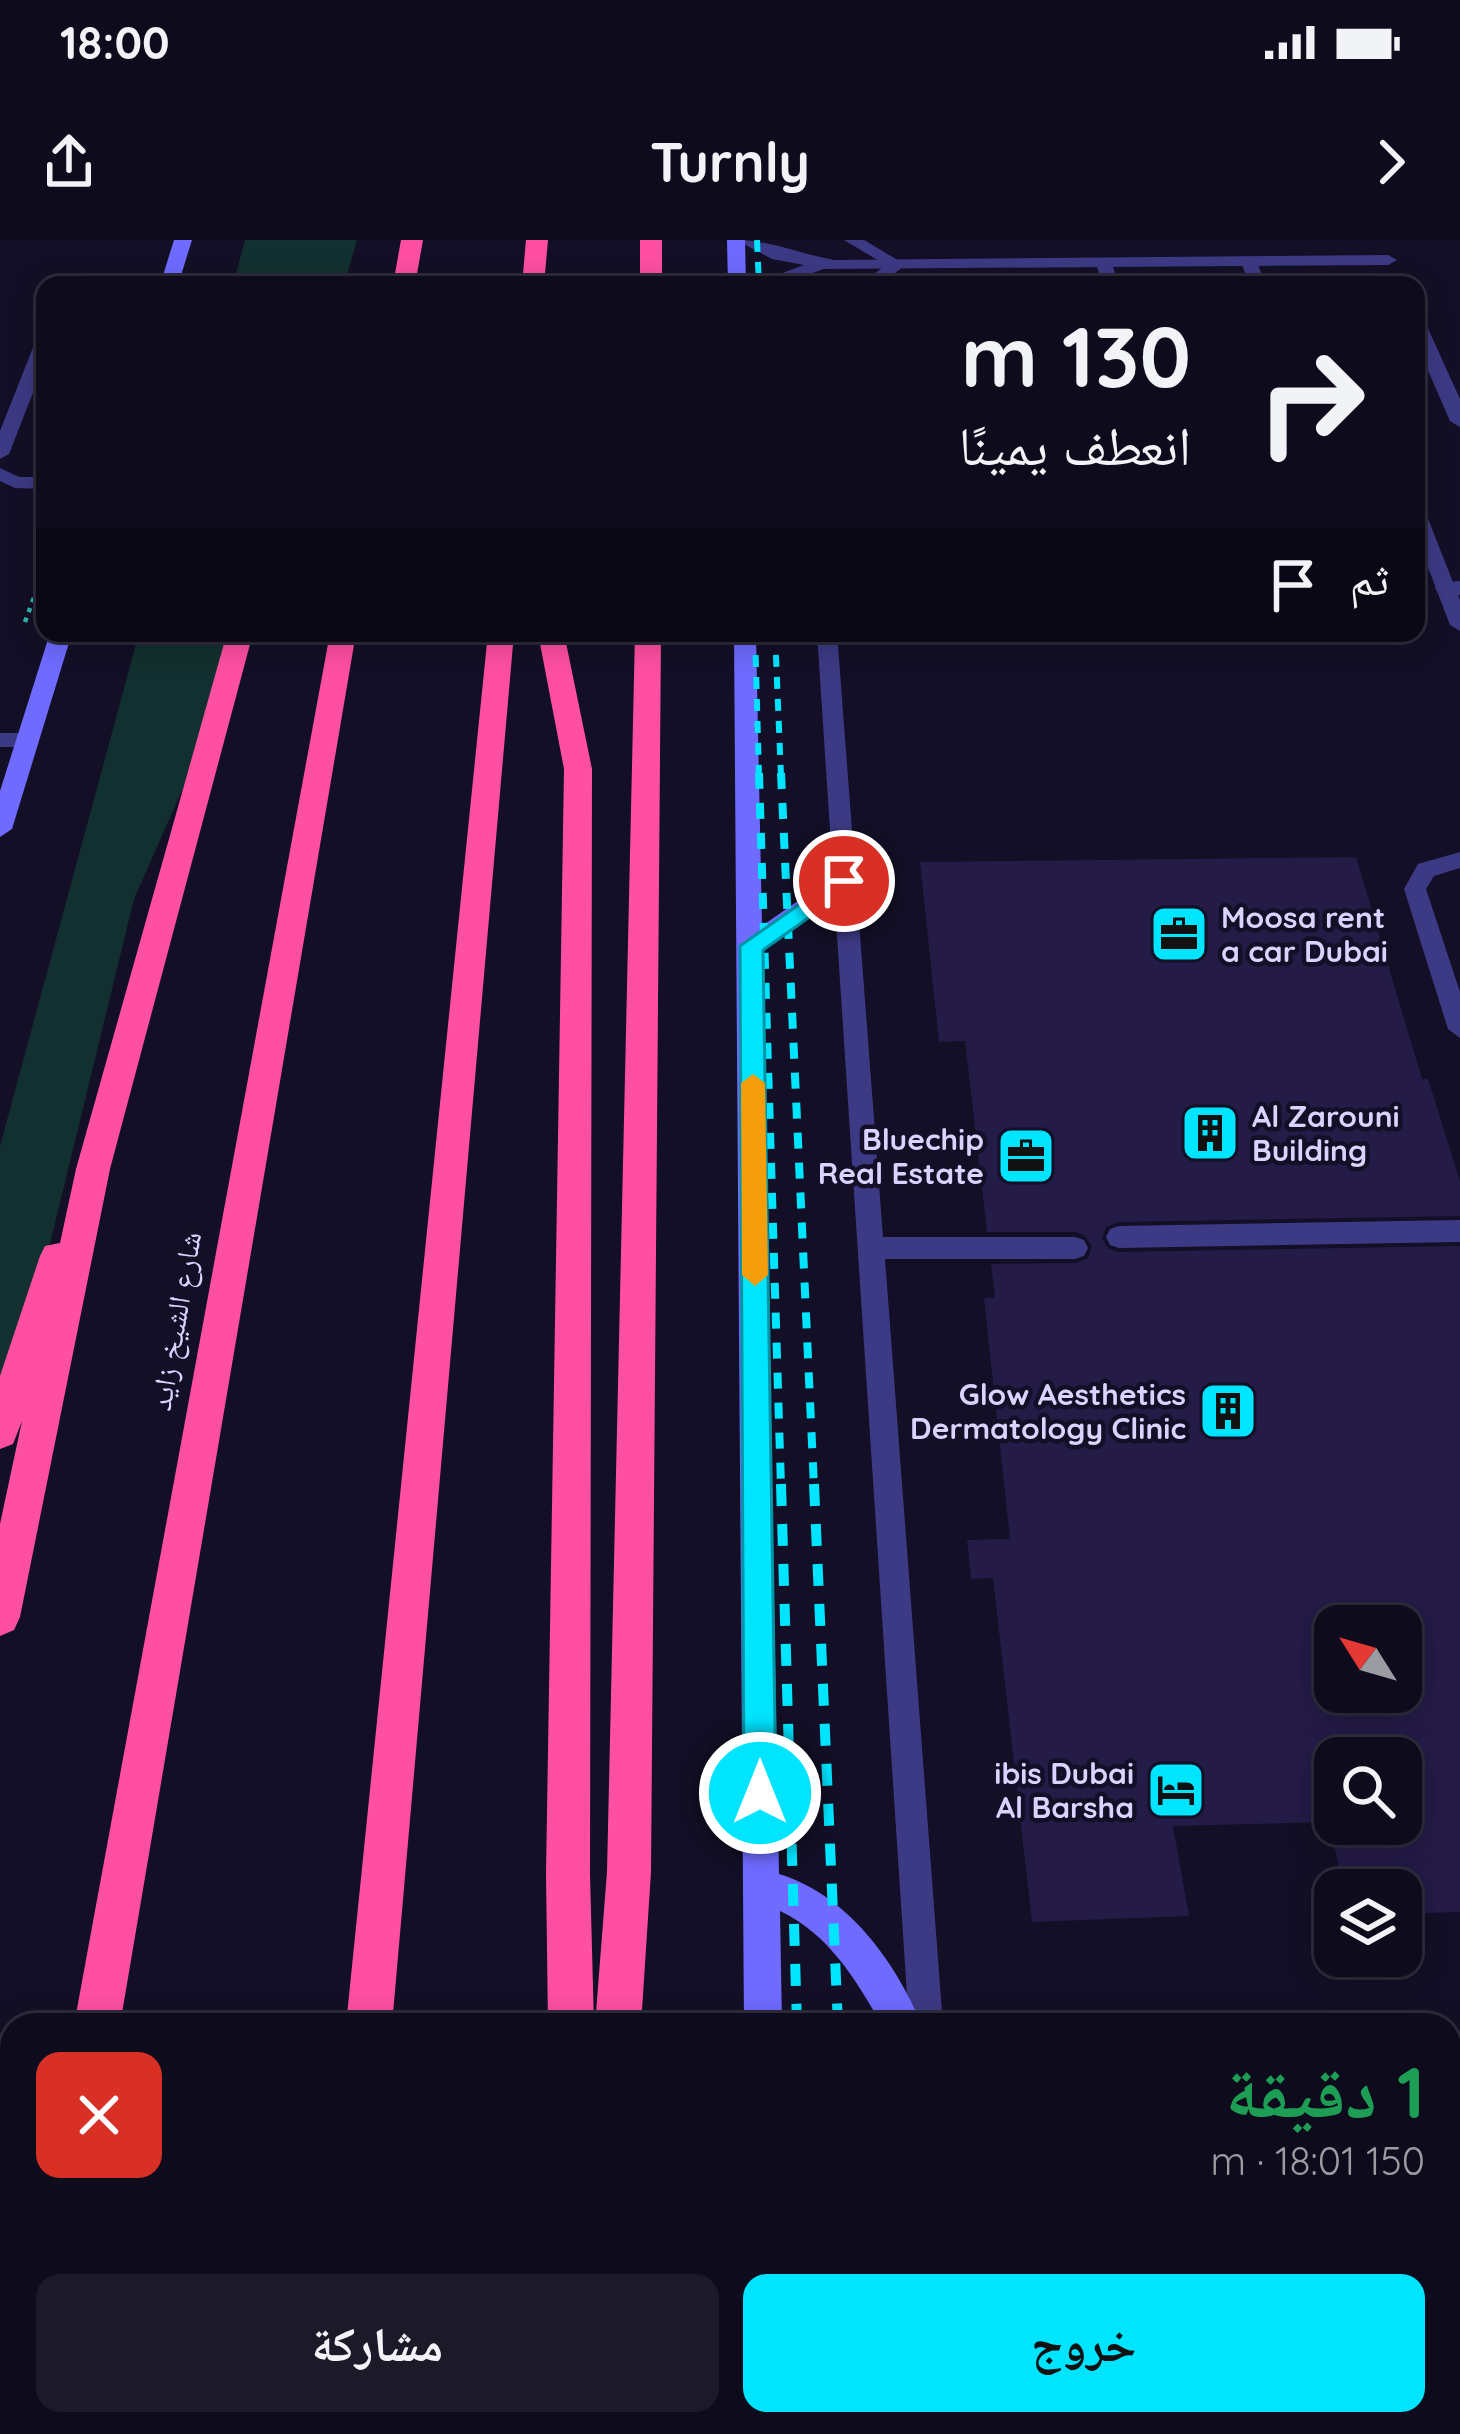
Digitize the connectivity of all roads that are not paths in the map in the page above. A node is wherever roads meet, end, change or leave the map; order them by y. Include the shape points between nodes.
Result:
1 (183, 240) edge
2 (412, 240) edge
3 (538, 240) edge
4 (651, 240) edge
5 (740, 240) edge
6 (852, 240) edge
7 (1176, 240) edge
8 (1381, 240) edge
9 (1388, 260) junction
10 (1249, 261) junction
11 (1184, 262) junction
12 (1104, 264) junction
13 (834, 265) junction
14 (898, 265) junction
15 (172, 276) edge
16 (406, 276) edge
17 (534, 276) edge
18 (651, 276) edge
19 (737, 276) edge
20 (793, 276) edge
21 (881, 276) edge
22 (1108, 276) edge
23 (1254, 276) edge
24 (1396, 276) edge
25 (1425, 339) edge
26 (36, 363) edge
27 (1454, 392) edge
28 (1460, 421) edge
29 (0, 454) edge
30 (0, 474) edge
31 (36, 483) edge
32 (1425, 530) edge
33 (1453, 588) edge
34 (1460, 625) edge
35 (58, 642) edge
36 (238, 642) edge
37 (341, 642) edge
38 (500, 642) edge
39 (553, 642) edge
40 (647, 642) edge
41 (746, 642) edge
42 (828, 642) edge
43 (0, 740) edge
44 (18, 748) edge
45 (0, 829) edge
46 (1460, 860) edge
47 (844, 881) junction
48 (752, 946) junction
49 (1460, 1029) edge
50 (94, 1169) junction
51 (1460, 1231) edge
52 (1119, 1237) dead end
53 (871, 1248) junction
54 (1075, 1248) dead end
55 (0, 1432) edge
56 (0, 1617) edge
57 (761, 1887) junction
58 (99, 2013) edge
59 (370, 2013) edge
60 (571, 2013) edge
61 (618, 2013) edge
62 (763, 2013) edge
63 (896, 2013) edge
64 (925, 2013) edge

1 - 15 street
2 - 16 highway
3 - 17 highway
4 - 18 highway
5 - 13 street
5 - 19 street
6 - 14 lane
7 - 11 street
8 - 9 street
9 - 10 street
9 - 24 street
10 - 11 street
10 - 23 lane
11 - 12 street
12 - 14 street
12 - 22 lane
13 - 14 street
13 - 20 street
14 - 21 lane
25 - 27 street
26 - 29 lane
27 - 28 street
30 - 31 lane
32 - 33 lane
33 - 34 lane
35 - 44 street
36 - 50 highway
37 - 58 highway, شارع الشيخ زايد
38 - 59 highway
39 - 60 highway via 578,770
40 - 61 highway via 629,1872
41 - 48 street
42 - 47 lane
43 - 44 lane
44 - 45 street
46 - 49 lane via 1426,870 1415,889
47 - 48 street
47 - 53 lane
48 - 57 street
50 - 55 highway via 45,1288
50 - 56 highway
51 - 52 lane
53 - 54 lane
53 - 64 lane
57 - 62 street
57 - 63 street via 824,1913

